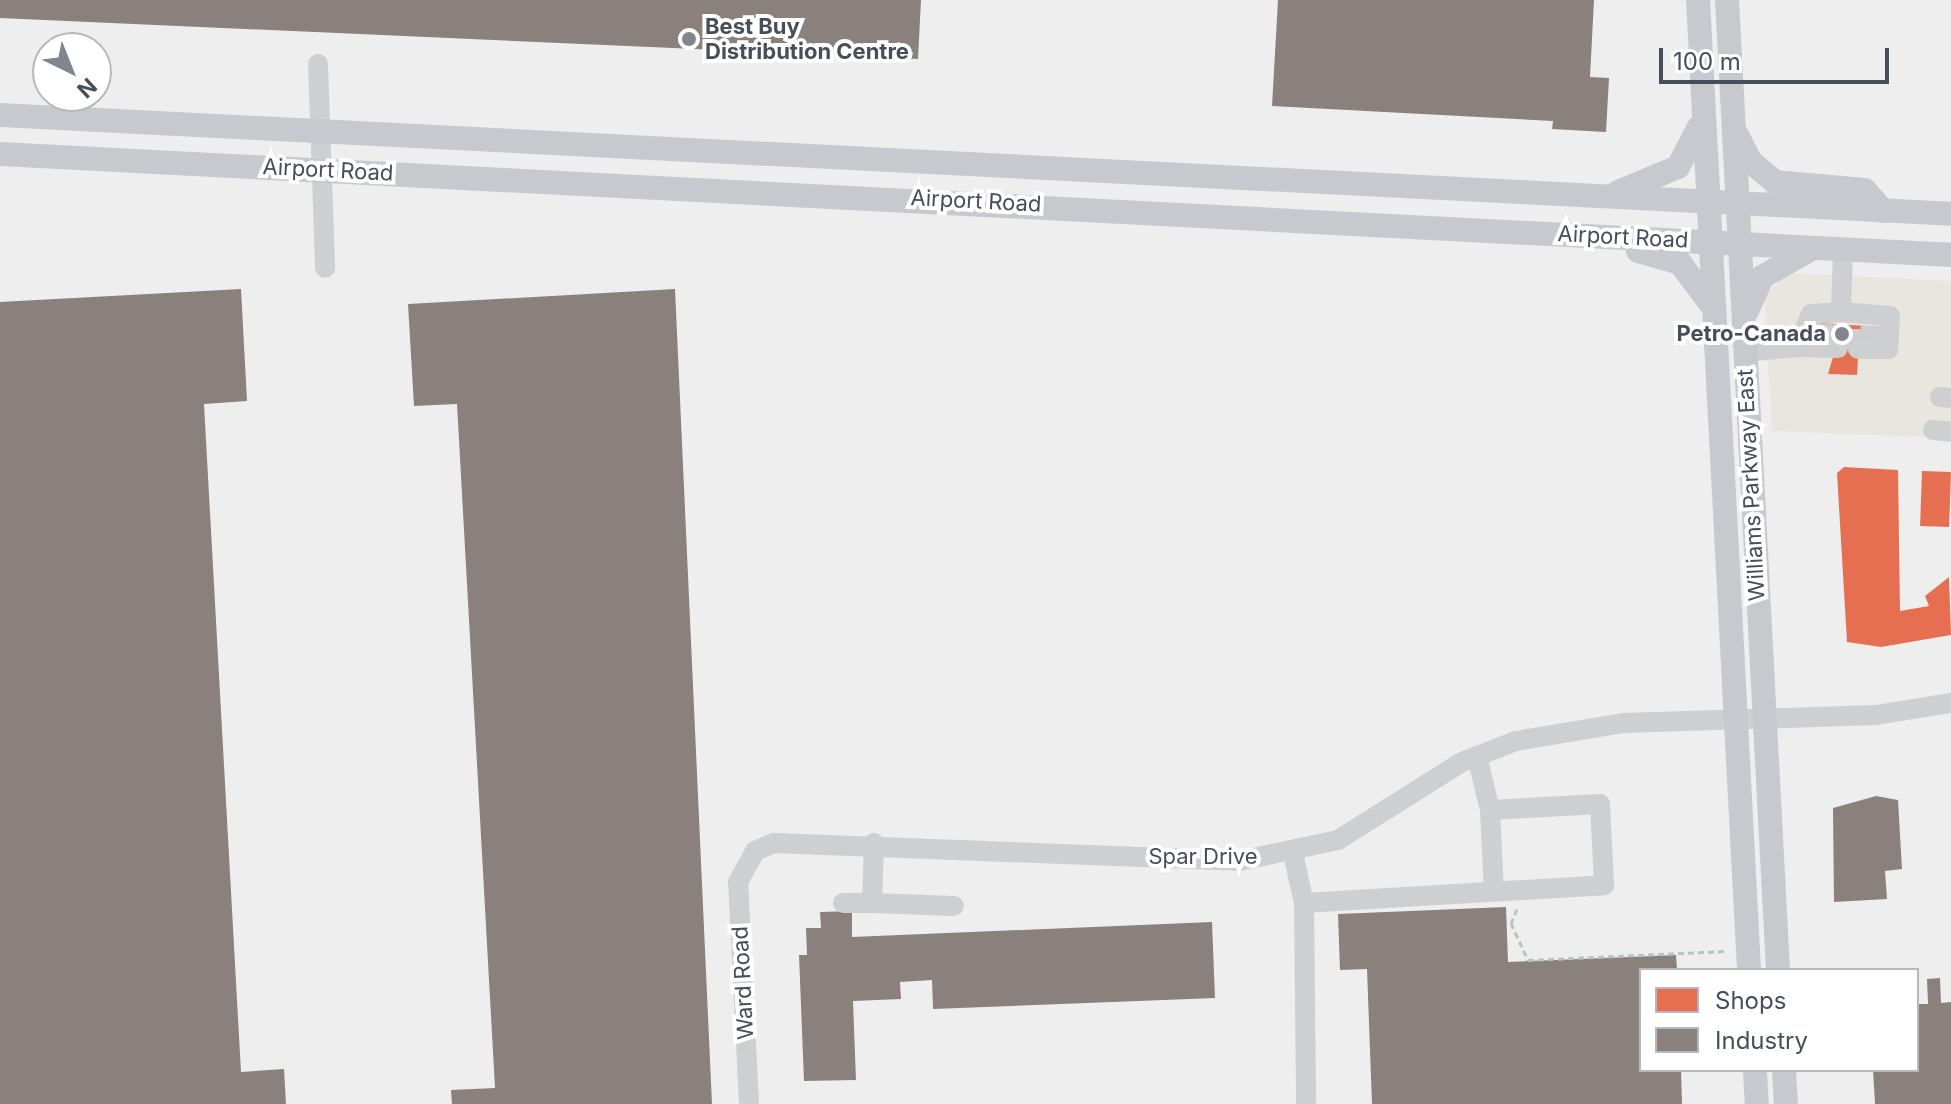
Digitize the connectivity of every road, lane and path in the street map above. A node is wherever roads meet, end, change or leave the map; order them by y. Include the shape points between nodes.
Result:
1 (1698, 0) edge
2 (1727, 0) edge
3 (318, 64) dead end
4 (1702, 113) junction
5 (0, 115) edge
6 (1731, 116) junction
7 (319, 131) junction
8 (0, 154) edge
9 (322, 170) junction
10 (1603, 197) junction
11 (1706, 203) junction
12 (1736, 204) junction
13 (1883, 211) junction
14 (1951, 214) edge
15 (1584, 235) junction
16 (1709, 242) junction
17 (1739, 244) junction
18 (1816, 248) junction
19 (1843, 250) junction
20 (1951, 255) edge
21 (325, 268) dead end
22 (1712, 307) junction
23 (1743, 325) junction
24 (1849, 331) junction
25 (1797, 347) junction
26 (1744, 352) junction
27 (1951, 703) edge
28 (1765, 716) junction
29 (1734, 718) junction
30 (1477, 756) junction
31 (1490, 810) junction
32 (874, 843) junction
33 (1293, 853) junction
34 (745, 863) joint
35 (1518, 890) junction
36 (1494, 891) junction
37 (843, 903) dead end
38 (872, 903) junction
39 (1304, 903) junction
40 (954, 906) dead end
41 (1748, 960) edge
42 (1778, 968) edge
43 (1755, 1072) edge
44 (1784, 1072) edge
45 (749, 1104) edge
46 (1306, 1104) edge
47 (1757, 1104) edge
48 (1786, 1104) edge

1 - 4 main road, Williams Parkway East
2 - 6 main road, Williams Parkway East
3 - 7 street
4 - 10 main road via 1678,167
4 - 11 main road, Williams Parkway East
5 - 7 main road, Airport Road
6 - 12 main road, Williams Parkway East
6 - 13 main road via 1744,152 1765,177 1865,190
7 - 9 street
7 - 10 main road, Airport Road
8 - 9 main road, Airport Road
9 - 15 main road, Airport Road
9 - 21 street
10 - 11 main road, Airport Road
11 - 12 main road, Airport Road
11 - 16 main road, Williams Parkway East
12 - 13 main road, Airport Road
12 - 17 main road, Williams Parkway East
13 - 14 main road, Airport Road
15 - 16 main road, Airport Road
15 - 22 main road via 1604,249 1670,257 1700,282
16 - 17 main road, Airport Road
16 - 22 main road, Williams Parkway East
17 - 18 main road, Airport Road
17 - 23 main road, Williams Parkway East
18 - 19 main road, Airport Road
18 - 23 main road via 1762,277
19 - 20 main road, Airport Road
19 - 24 street
22 - 29 main road, Williams Parkway East
23 - 26 main road, Williams Parkway East
24 - 25 street
24 - 25 street via 1811,314
25 - 26 street
26 - 28 main road, Williams Parkway East
27 - 28 street, Spar Drive via 1876,715
28 - 29 street, Spar Drive
28 - 42 main road, Williams Parkway East
29 - 30 street, Spar Drive via 1574,729
29 - 41 main road, Williams Parkway East
30 - 31 street
30 - 33 street, Spar Drive via 1338,840
31 - 35 street via 1600,804 1604,885
31 - 36 street
32 - 33 street, Spar Drive via 1211,861
32 - 34 street, Spar Drive via 774,843
32 - 38 street
33 - 39 street
34 - 45 street, Ward Road via 738,882
35 - 36 street
35 - 41 path via 1511,923 1528,960
36 - 39 street
37 - 38 street
38 - 40 street
39 - 46 street
43 - 47 main road
44 - 48 main road

